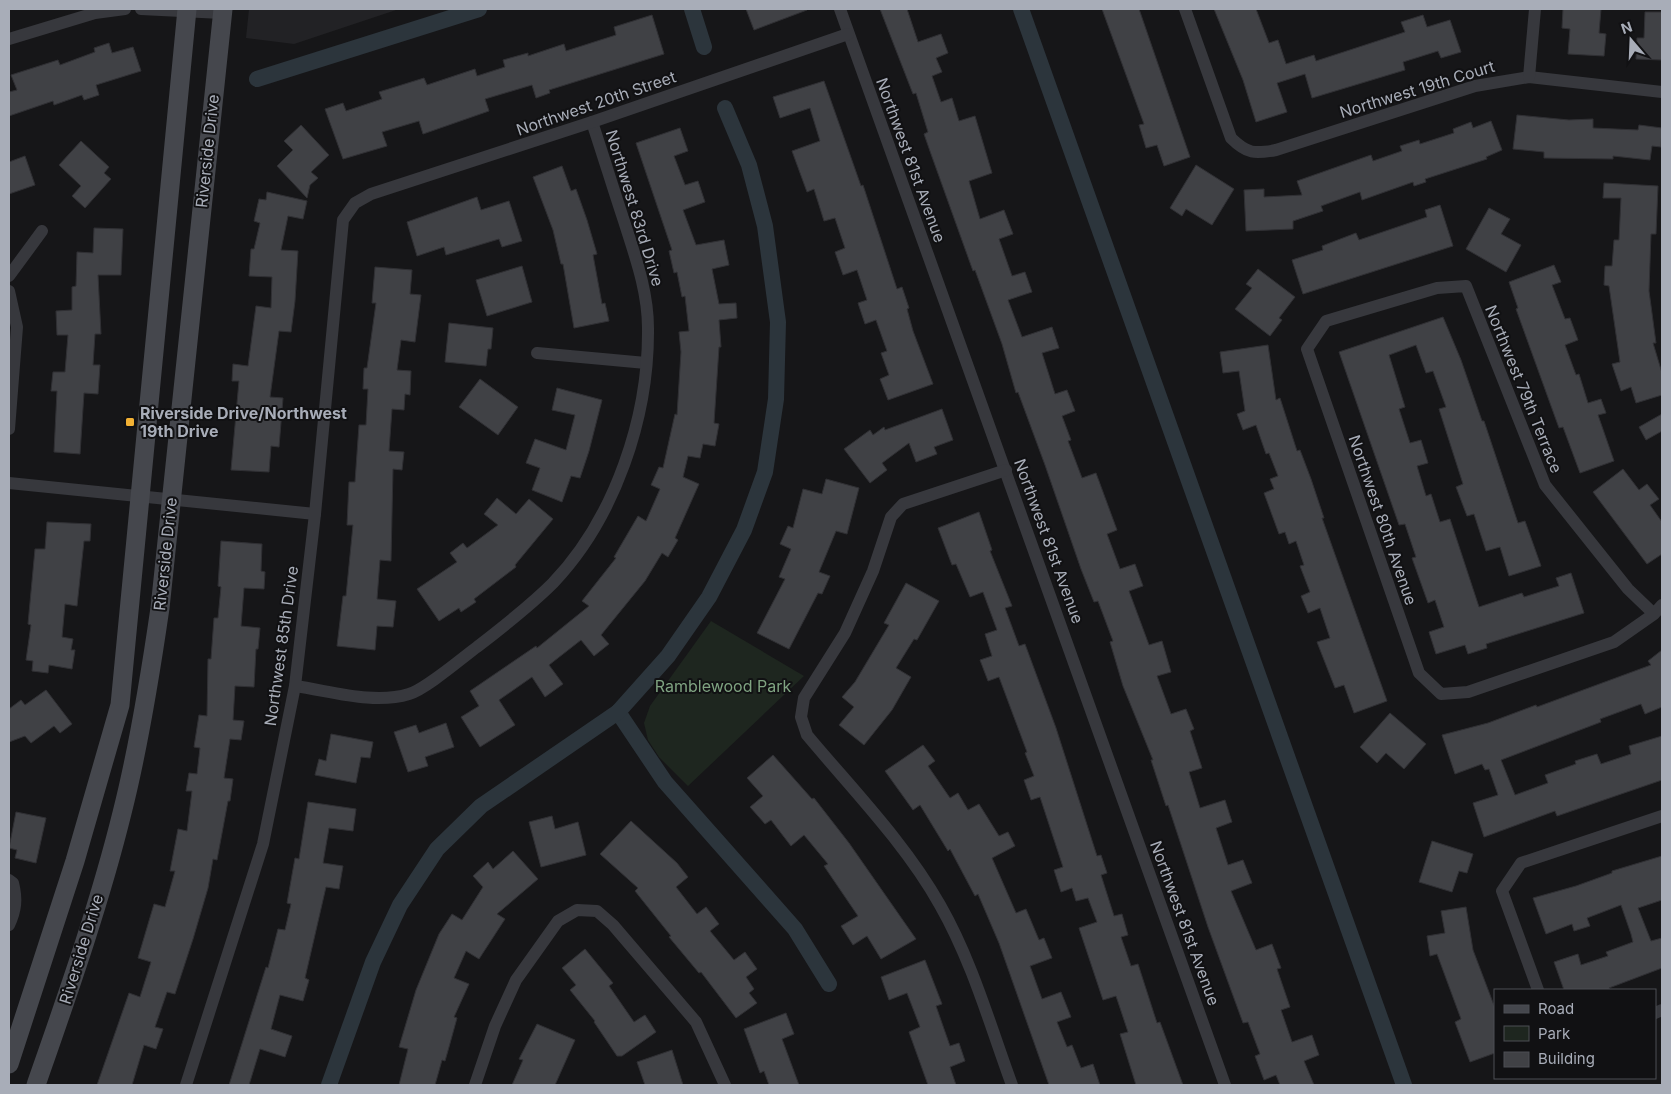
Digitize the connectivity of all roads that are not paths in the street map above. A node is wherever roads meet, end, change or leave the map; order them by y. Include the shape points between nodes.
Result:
1 (125, 9) edge
2 (141, 9) edge
3 (187, 9) edge
4 (840, 9) edge
5 (1185, 9) edge
6 (1535, 9) edge
7 (222, 11) edge
8 (848, 34) junction
9 (9, 39) edge
10 (1529, 77) junction
11 (1662, 92) edge
12 (592, 122) junction
13 (355, 203) joint
14 (42, 231) dead end
15 (9, 276) edge
16 (1466, 286) joint
17 (9, 291) edge
18 (537, 353) dead end
19 (646, 363) junction
20 (9, 429) edge
21 (1006, 470) junction
22 (9, 483) edge
23 (139, 497) junction
24 (170, 500) junction
25 (314, 514) junction
26 (1658, 610) edge
27 (295, 686) junction
28 (1662, 816) edge
29 (9, 880) edge
30 (9, 925) edge
31 (1538, 989) edge
32 (9, 1064) edge
33 (36, 1085) edge
34 (186, 1085) edge
35 (475, 1085) edge
36 (725, 1085) edge
37 (1012, 1085) edge
38 (1226, 1085) edge

1 - 9 street via 95,13
2 - 3 street
3 - 7 street
3 - 23 street, Riverside Drive
4 - 8 street, Northwest 81st Avenue
5 - 10 street, Northwest 19th Court via 1231,138 1244,150 1261,153 1276,150 1475,86
6 - 10 street
7 - 24 street, Riverside Drive
8 - 12 street, Northwest 20th Street
8 - 21 street, Northwest 81st Avenue
10 - 11 street, Northwest 19th Court
12 - 13 street, Northwest 20th Street via 371,194
12 - 19 street, Northwest 83rd Drive via 646,298
13 - 25 street, Northwest 85th Drive via 342,220
14 - 15 street
16 - 26 street, Northwest 79th Terrace via 1545,485 1628,589
16 - 26 street, Northwest 80th Avenue via 1437,288 1326,321 1307,349 1419,673 1441,694 1468,692 1614,642
17 - 20 street via 17,327
18 - 19 street
19 - 27 street, Northwest 83rd Drive via 642,404 630,452 588,538 554,582 450,668 410,694 381,698
21 - 37 street via 903,504 891,517 873,571 849,624 804,698 801,717 807,735 906,853 941,906 973,977
21 - 38 street, Northwest 81st Avenue
22 - 23 street
23 - 24 street
23 - 32 street, Riverside Drive via 120,705 75,861
24 - 25 street
24 - 33 street, Riverside Drive via 160,608 148,689 122,814 79,960
25 - 27 street, Northwest 85th Drive
27 - 34 street, Northwest 85th Drive via 263,844
28 - 31 street via 1521,863 1502,892
29 - 30 street via 17,897
35 - 36 street via 495,1026 516,980 558,921 577,910 597,911 613,925 696,1022

